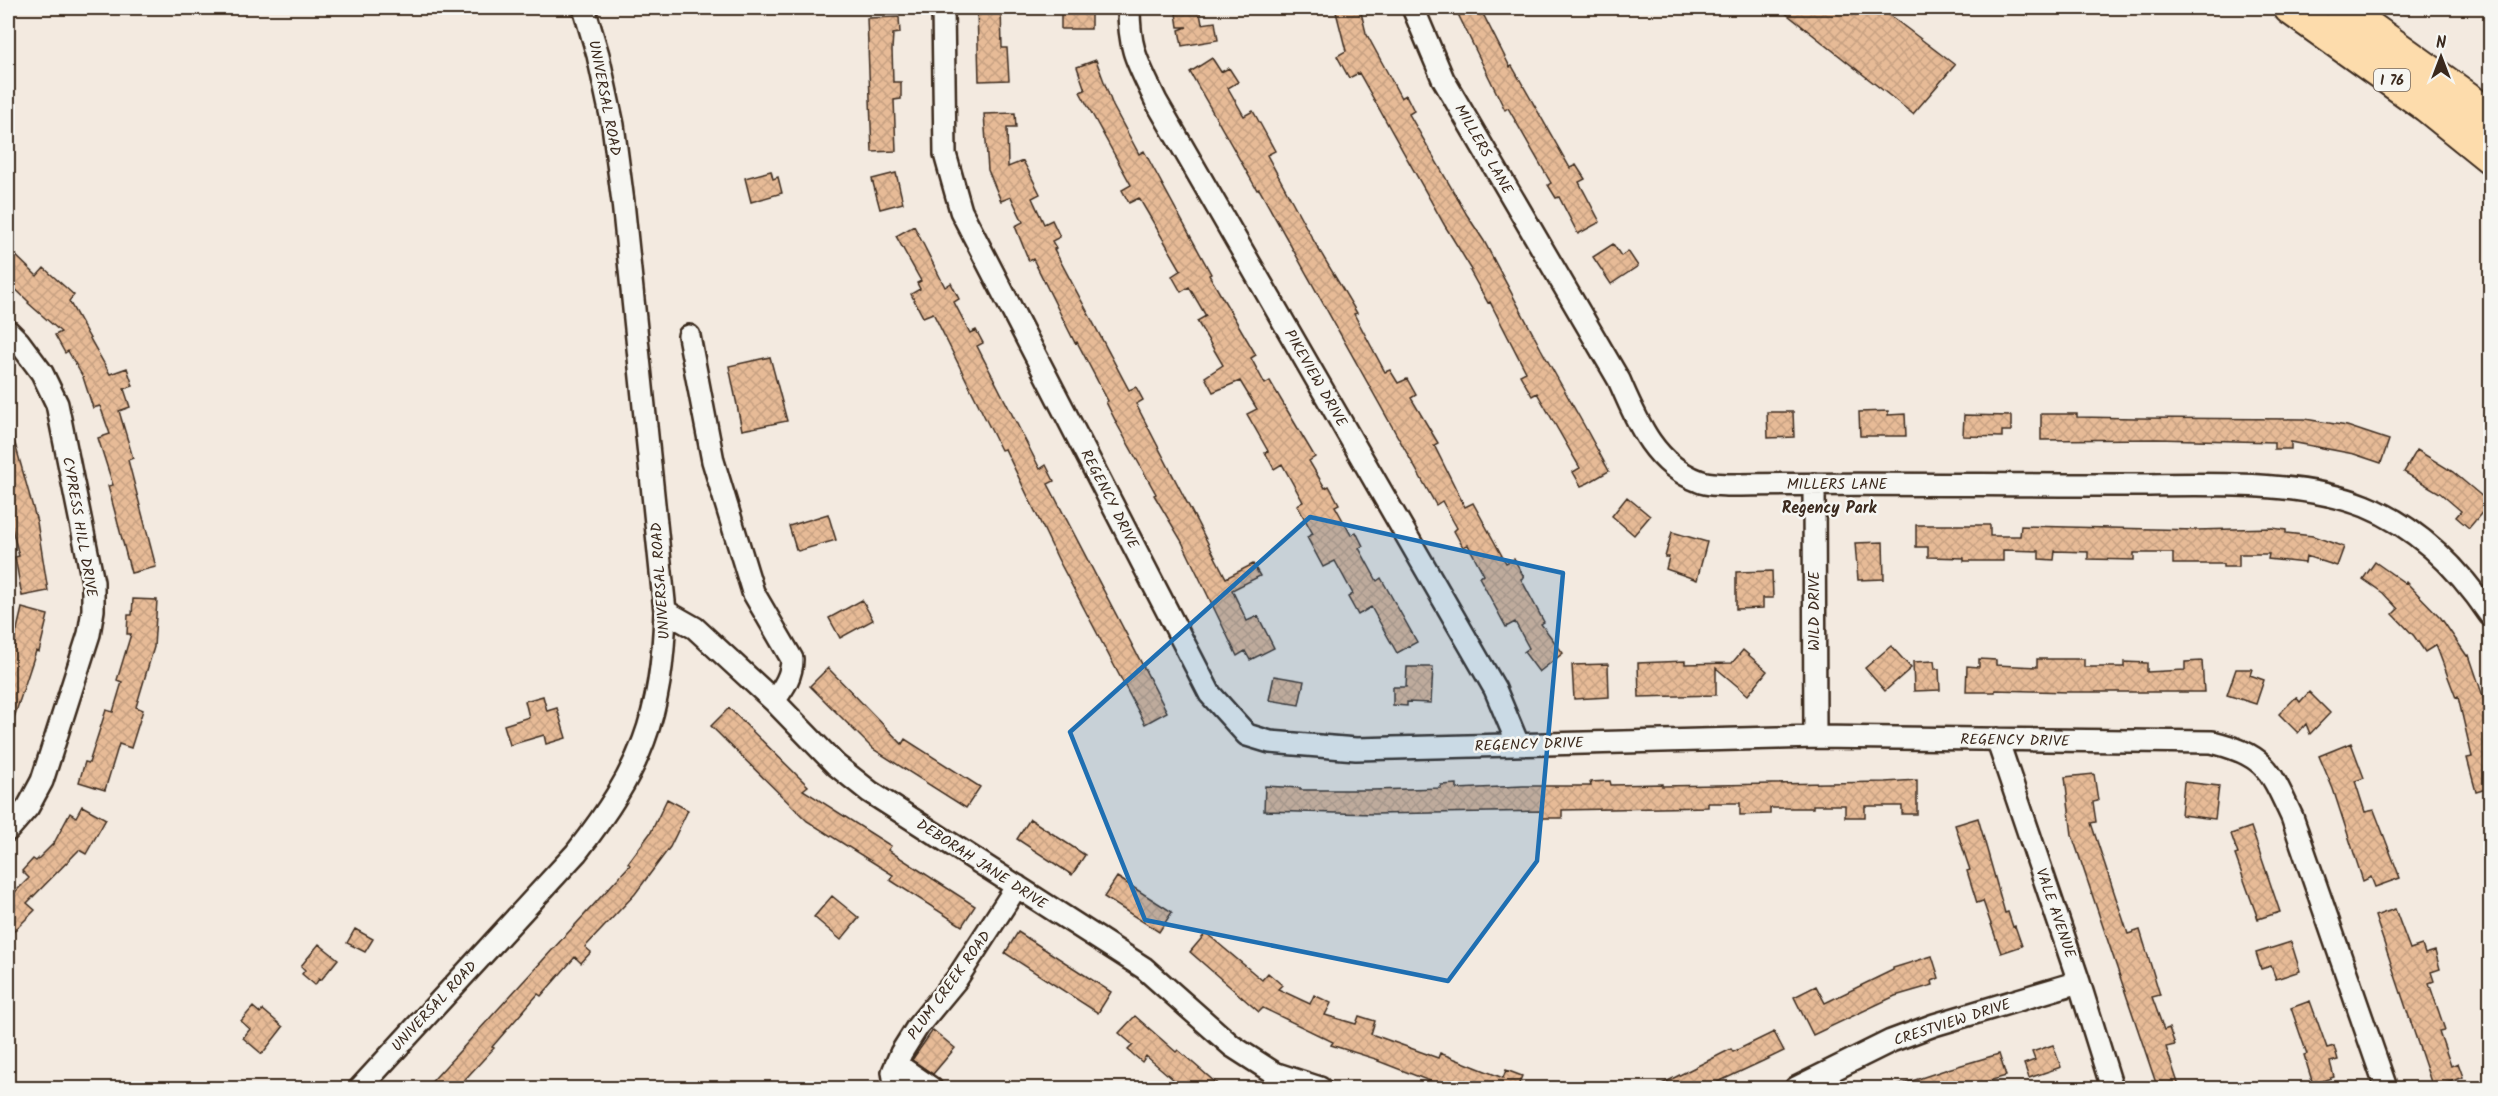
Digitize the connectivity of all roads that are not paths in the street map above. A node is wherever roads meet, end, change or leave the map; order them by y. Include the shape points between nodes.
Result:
1 (584, 8) edge
2 (943, 8) edge
3 (1129, 8) edge
4 (1413, 8) edge
5 (2290, 8) edge
6 (2342, 8) edge
7 (2490, 118) edge
8 (2490, 157) edge
9 (8, 331) edge
10 (689, 336) dead end
11 (1814, 484) junction
12 (665, 611) junction
13 (2490, 615) edge
14 (774, 701) junction
15 (1815, 737) junction
16 (1997, 739) junction
17 (1518, 744) junction
18 (8, 830) edge
19 (1017, 886) junction
20 (2079, 982) junction
21 (896, 1064) junction
22 (360, 1089) edge
23 (896, 1089) edge
24 (931, 1089) edge
25 (1320, 1089) edge
26 (1796, 1089) edge
27 (2112, 1089) edge
28 (2386, 1089) edge

1 - 12 street, UNIVERSAL ROAD via 598,55 617,158
2 - 17 street, REGENCY DRIVE via 945,154 961,211 1210,694 1247,735 1270,742 1356,749
3 - 17 street, PIKEVIEW DRIVE via 1133,55 1156,101 1495,689
4 - 11 street, MILLERS LANE via 1443,79 1654,449 1672,466 1700,482
5 - 8 highway, I 76 via 2427,106
6 - 7 highway, I 76
9 - 18 street, CYPRESS HILL DRIVE via 42,373 57,404 93,582 93,610 89,634 42,781 28,807
10 - 14 street via 713,461 753,592 792,659 789,680
11 - 13 street, MILLERS LANE via 2207,486 2294,488 2337,496 2411,530 2461,575
11 - 15 street, WILD DRIVE
12 - 14 street, DEBORAH JANE DRIVE via 695,628
12 - 22 street, UNIVERSAL ROAD via 664,659 657,698 647,737 621,790 576,853
14 - 19 street, DEBORAH JANE DRIVE via 836,765 870,792
15 - 16 street, REGENCY DRIVE
15 - 17 street, REGENCY DRIVE
16 - 20 street, VALE AVENUE
16 - 28 street, REGENCY DRIVE via 2212,742 2236,748 2258,760 2272,774 2292,816
19 - 21 street, PLUM CREEK ROAD via 956,980 918,1026
19 - 25 street, DEBORAH JANE DRIVE via 1144,968 1232,1047 1274,1073
20 - 26 street, CRESTVIEW DRIVE via 1934,1025 1892,1041
20 - 27 street, VALE AVENUE
21 - 23 street, PLUM CREEK ROAD
21 - 24 street

